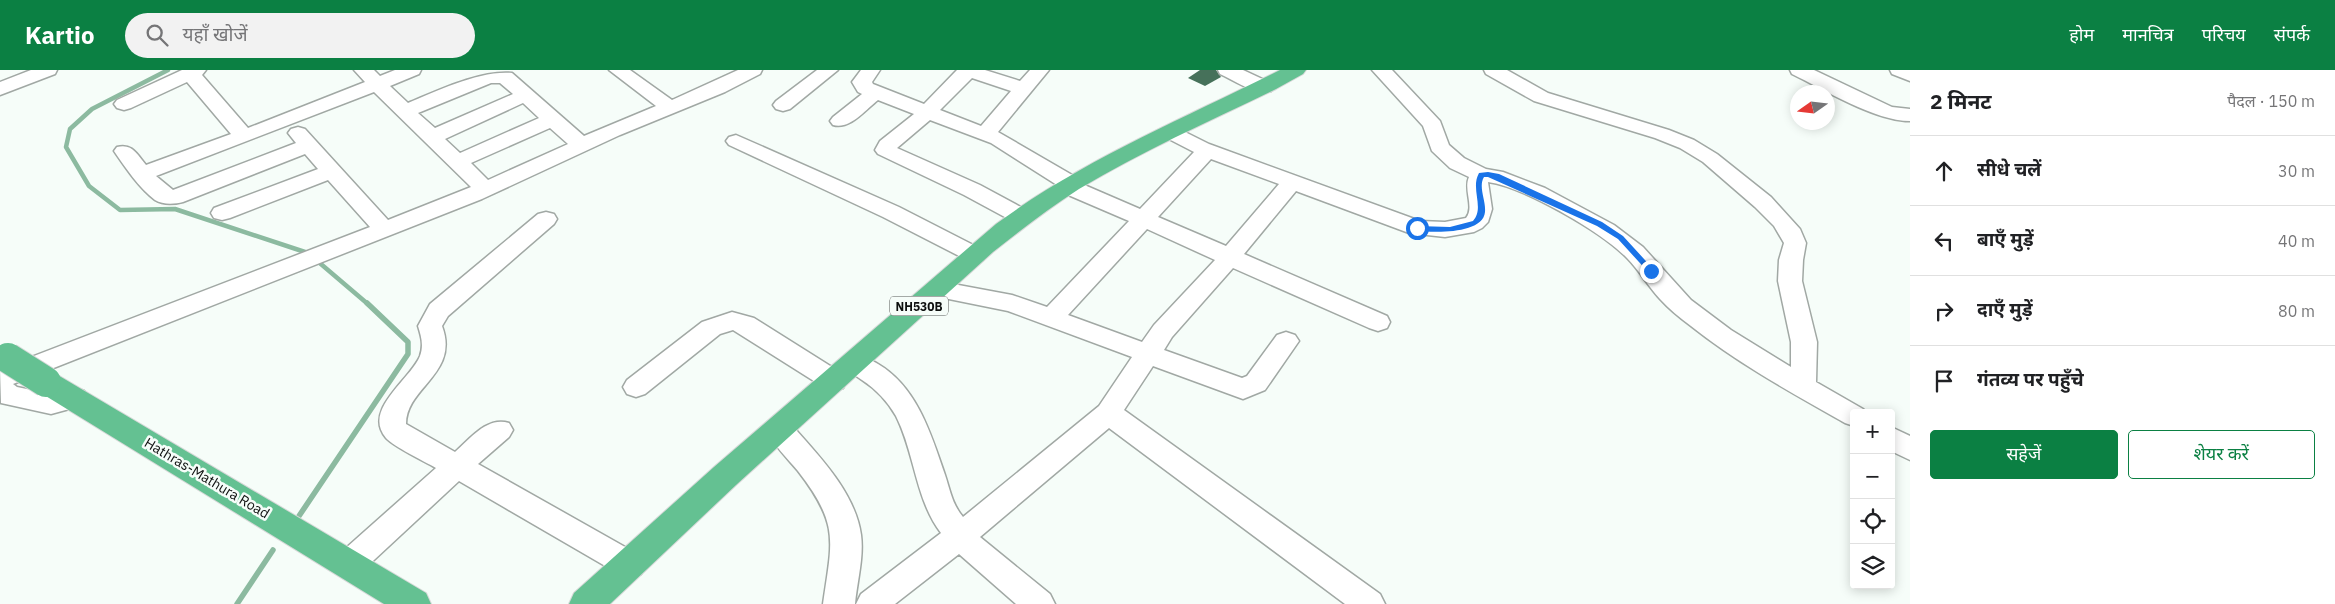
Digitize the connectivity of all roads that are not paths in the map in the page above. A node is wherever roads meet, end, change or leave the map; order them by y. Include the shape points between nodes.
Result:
1 (48, 70) edge
2 (412, 70) edge
3 (618, 70) edge
4 (753, 70) edge
5 (829, 70) edge
6 (871, 70) edge
7 (967, 70) edge
8 (1227, 70) edge
9 (1296, 70) edge
10 (1381, 70) edge
11 (1493, 70) edge
12 (1799, 70) edge
13 (1899, 70) edge
14 (194, 72) edge
15 (1826, 74) edge
16 (1910, 75) edge
17 (1032, 76) edge
18 (370, 77) edge
19 (1264, 87) junction
20 (0, 89) edge
21 (877, 91) junction
22 (526, 95) junction
23 (124, 104) dead end
24 (783, 105) dead end
25 (669, 108) junction
26 (927, 110) junction
27 (405, 111) junction
28 (281, 113) junction
29 (1910, 115) edge
30 (553, 119) junction
31 (840, 121) dead end
32 (1170, 132) junction
33 (985, 134) junction
34 (244, 136) junction
35 (432, 137) junction
36 (736, 141) dead end
37 (309, 145) junction
38 (582, 145) junction
39 (1208, 150) junction
40 (124, 151) dead end
41 (457, 162) junction
42 (332, 171) junction
43 (142, 174) junction
44 (1481, 175) junction
45 (1293, 181) junction
46 (1069, 185) junction
47 (485, 189) junction
48 (222, 213) dead end
49 (1022, 217) junction
50 (546, 219) dead end
51 (1142, 220) junction
52 (385, 230) junction
53 (975, 255) junction
54 (1230, 256) junction
55 (937, 289) junction
56 (1052, 317) junction
57 (1378, 322) dead end
58 (1286, 341) dead end
59 (1148, 354) junction
60 (3, 363) edge
61 (855, 363) junction
62 (834, 381) junction
63 (636, 387) dead end
64 (1803, 387) junction
65 (0, 388) edge
66 (75, 398) junction
67 (1108, 413) junction
68 (1850, 414) edge
69 (779, 429) junction
70 (499, 430) dead end
71 (1895, 440) edge
72 (1910, 449) edge
73 (457, 467) junction
74 (960, 536) junction
75 (348, 564) junction
76 (630, 565) junction
77 (414, 604) edge
78 (586, 604) edge
79 (839, 604) edge
80 (872, 604) edge
81 (1039, 604) edge
82 (1369, 604) edge

1 - 20 street
2 - 18 street
3 - 25 street
4 - 25 street
5 - 24 street
6 - 21 street via 862,85
7 - 17 street
7 - 26 street
8 - 19 street
9 - 19 highway, NH530B
10 - 44 street via 1429,120 1436,131 1439,147 1457,163
11 - 64 street via 1541,98 1687,144 1710,158 1764,202 1792,234 1795,243 1790,260 1790,281 1804,342
12 - 15 street
13 - 16 street
14 - 23 street
14 - 34 street
15 - 29 street via 1885,110
17 - 33 street
18 - 27 street
18 - 28 street
19 - 32 highway, NH530B
21 - 26 street
21 - 31 street
22 - 27 street via 505,77 495,76
22 - 30 street
22 - 35 street
25 - 38 street
26 - 33 street
26 - 49 street via 885,150
27 - 35 street
28 - 34 street
28 - 37 street
30 - 38 street
30 - 41 street
32 - 39 street
32 - 46 highway, NH530B
33 - 46 street
34 - 43 street
35 - 41 street
36 - 53 street via 891,212
37 - 42 street
37 - 43 street via 175,197 164,196
38 - 47 street
39 - 45 street
39 - 51 street
40 - 43 street
41 - 47 street
42 - 48 street
42 - 52 street
44 - 45 street via 1477,188 1482,211 1480,218 1466,227 1432,230 1406,225
44 - 64 street via 1496,176 1599,224 1635,252 1682,306 1752,356
45 - 54 street
46 - 49 highway, NH530B
46 - 51 street
47 - 52 street
49 - 53 highway, NH530B
50 - 73 street via 439,310 430,326 435,340 432,358 393,415 393,426 397,432
51 - 54 street
51 - 56 street
52 - 60 street via 297,264
53 - 55 highway, NH530B
54 - 57 street
54 - 59 street via 1163,331
55 - 56 street via 1012,303
55 - 61 highway, NH530B
56 - 59 street
58 - 59 street via 1256,383 1244,389
59 - 67 street
60 - 66 highway, Hathras-Mathura Road, bridge
61 - 62 highway, NH530B
61 - 74 street via 886,382 899,397 916,432 941,508
62 - 63 street via 745,324 732,321 711,328
62 - 69 highway, NH530B
64 - 68 street
65 - 66 street via 10,396 51,404
66 - 75 highway, Hathras-Mathura Road
67 - 74 street
67 - 82 street
69 - 76 highway, NH530B
69 - 79 street via 809,464 840,516 846,535
70 - 73 street
71 - 72 street
73 - 75 street
73 - 76 street
74 - 80 street
74 - 81 street
75 - 77 highway, Hathras-Mathura Road
76 - 78 highway, NH530B

